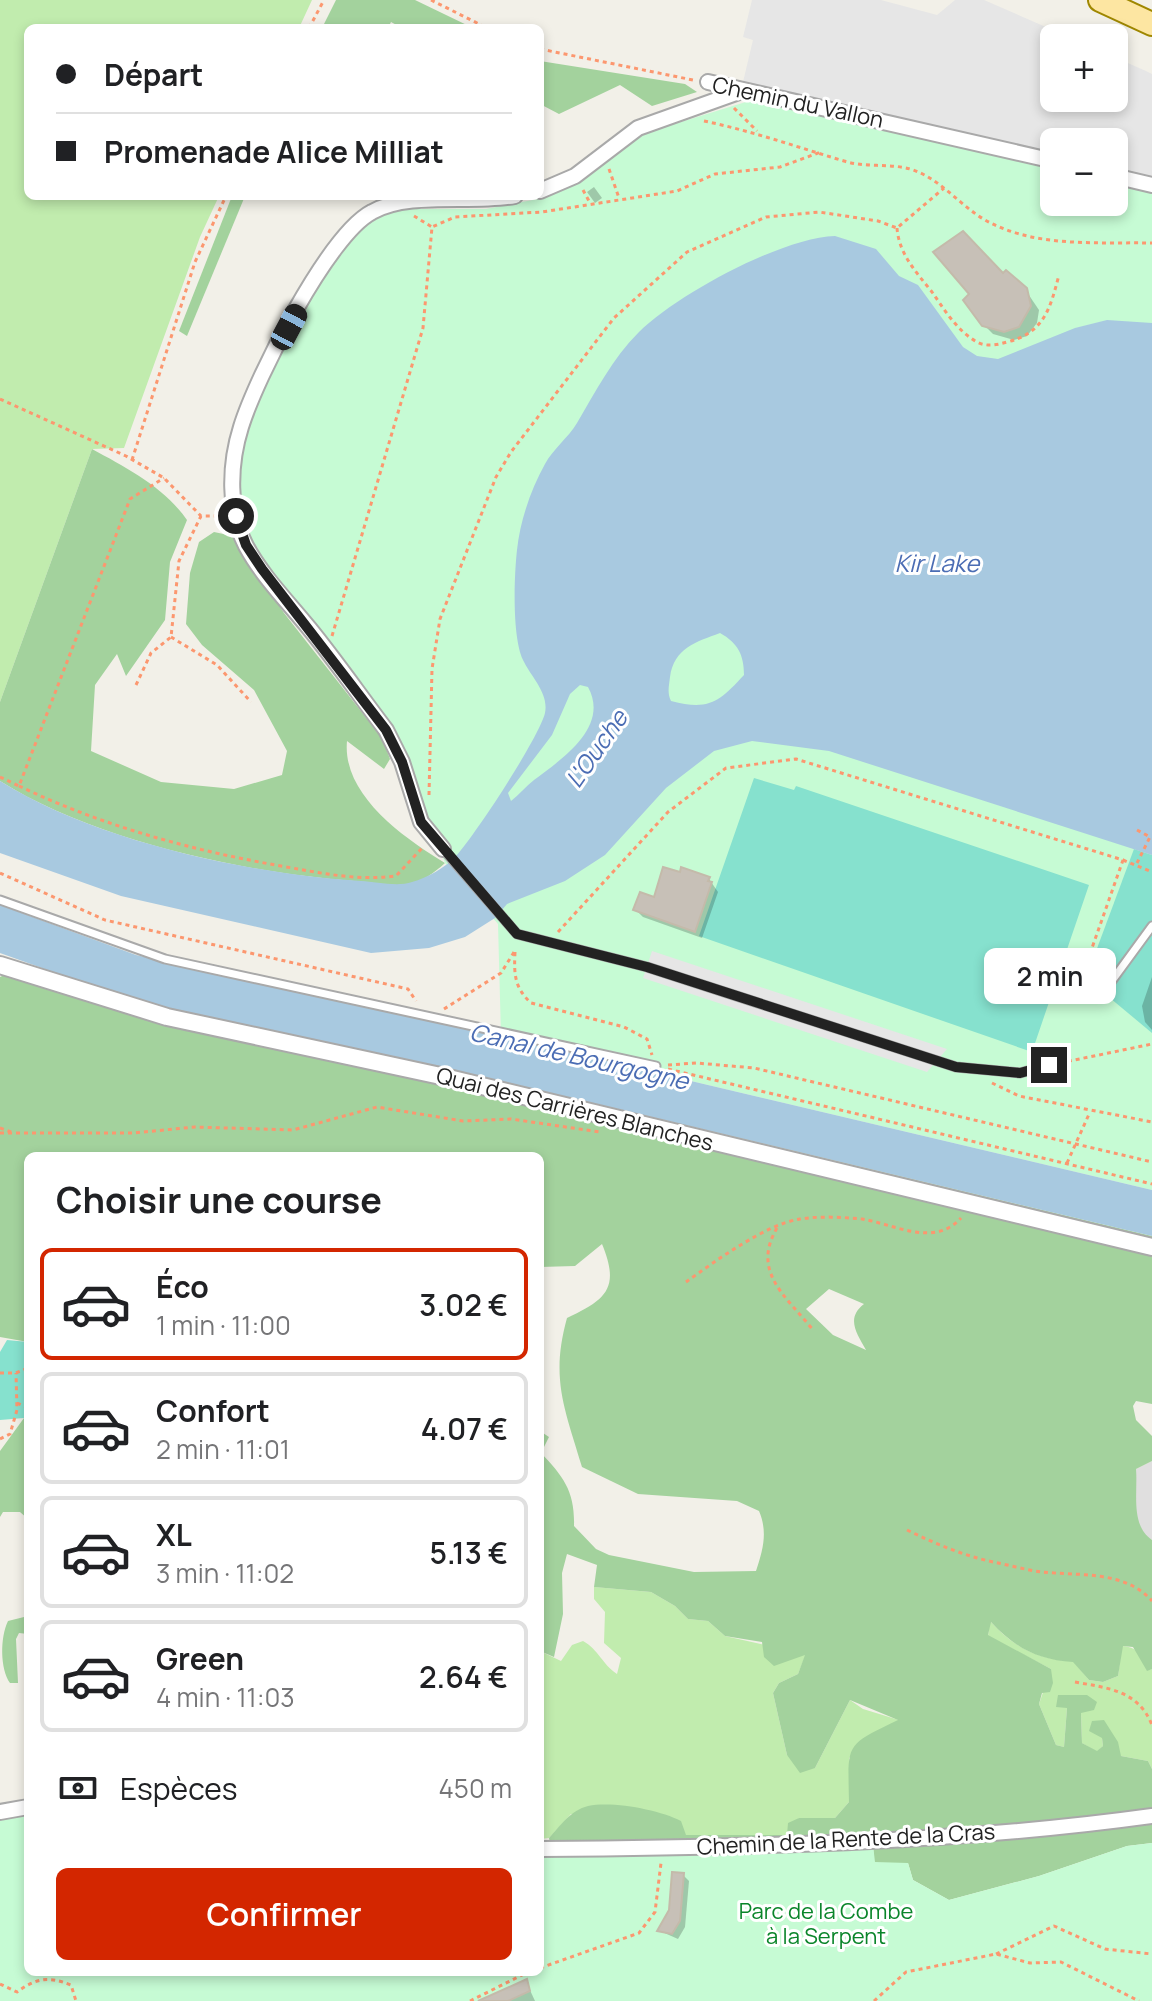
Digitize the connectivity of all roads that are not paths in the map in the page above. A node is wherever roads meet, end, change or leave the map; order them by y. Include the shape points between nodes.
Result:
1 (1100, 0) edge
2 (1126, 0) edge
3 (1152, 10) edge
4 (1152, 24) edge
5 (708, 82) road end
6 (744, 91) junction
7 (1040, 158) edge
8 (1128, 179) edge
9 (1152, 185) edge
10 (544, 189) edge
11 (474, 200) edge
12 (438, 843) joint
13 (0, 900) edge
14 (1152, 926) edge
15 (0, 965) edge
16 (1101, 996) road end
17 (1049, 1065) road end
18 (656, 1066) road end
19 (1152, 1247) edge
20 (24, 1808) edge
21 (0, 1812) edge
22 (1152, 1816) edge
23 (544, 1849) edge

1 - 4 main road
2 - 3 main road
5 - 6 street, Chemin du Vallon
6 - 7 street, Chemin du Vallon
6 - 10 street via 638,128 575,176
8 - 9 street
11 - 12 street via 395,201 351,228 303,300 240,428 232,477 246,545 386,730 421,822
12 - 17 lane via 517,934 647,967 956,1067 1020,1073
13 - 18 lane via 165,959
14 - 16 lane
15 - 19 street, Quai des Carrières Blanches via 167,1017 436,1075
20 - 21 street
22 - 23 street, Chemin de la Rente de la Cras via 983,1834

